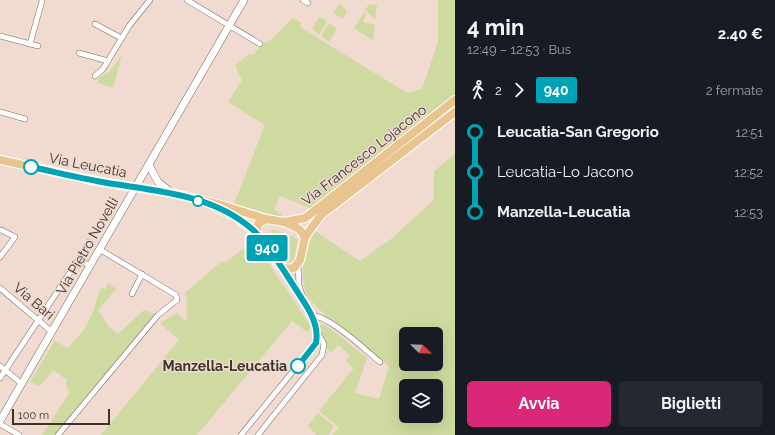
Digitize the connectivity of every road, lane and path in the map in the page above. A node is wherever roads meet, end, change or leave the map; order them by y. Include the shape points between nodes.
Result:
1 (150, 0) edge
2 (187, 0) edge
3 (244, 0) edge
4 (42, 1) edge
5 (95, 24) dead end
6 (229, 26) junction
7 (0, 36) edge
8 (121, 38) junction
9 (30, 44) junction
10 (260, 44) dead end
11 (38, 46) dead end
12 (79, 53) dead end
13 (108, 60) junction
14 (95, 76) dead end
15 (455, 100) edge
16 (0, 112) edge
17 (455, 112) edge
18 (25, 118) dead end
19 (0, 160) edge
20 (149, 165) junction
21 (136, 188) junction
22 (172, 193) junction
23 (206, 203) junction
24 (266, 219) junction
25 (284, 222) junction
26 (1, 230) edge
27 (257, 234) junction
28 (305, 237) junction
29 (89, 242) dead end
30 (99, 250) junction
31 (0, 257) edge
32 (79, 259) junction
33 (298, 264) junction
34 (279, 265) junction
35 (90, 266) junction
36 (142, 274) junction
37 (0, 288) edge
38 (132, 294) dead end
39 (304, 303) junction
40 (311, 315) junction
41 (38, 320) junction
42 (316, 328) junction
43 (52, 332) junction
44 (314, 347) junction
45 (320, 358) junction
46 (380, 362) dead end
47 (0, 366) edge
48 (5, 370) junction
49 (0, 378) edge
50 (22, 384) junction
51 (0, 421) edge
52 (0, 424) edge
53 (19, 435) edge
54 (58, 435) edge
55 (241, 435) edge
56 (258, 435) edge

1 - 8 street
2 - 6 street
3 - 6 main road, Via Pietro Novelli
4 - 9 street
5 - 8 street
6 - 10 street
6 - 20 main road, Via Pietro Novelli
7 - 9 street
8 - 13 street
9 - 11 street
12 - 13 street
13 - 14 street
15 - 25 main road, Via Francesco Lojacono via 305,218
16 - 18 street
17 - 28 main road, Via Francesco Lojacono via 321,215
19 - 21 main road, Via Leucatia
20 - 21 main road, Via Pietro Novelli
20 - 22 main road, Via Leucatia via 158,182
21 - 22 main road, Via Leucatia
21 - 30 main road, Via Pietro Novelli
22 - 23 main road, Via Leucatia
23 - 24 main road, Via Leucatia
23 - 27 main road, Via Leucatia via 236,217
24 - 25 main road, Via Leucatia
24 - 27 main road via 258,224
25 - 28 main road via 299,229
26 - 31 street via 16,238
27 - 34 main road, Via Leucatia
28 - 33 main road
29 - 32 street
30 - 35 main road, Via Pietro Novelli
30 - 36 street
32 - 35 street
32 - 41 street
33 - 34 main road via 291,268
33 - 39 street via 299,285
34 - 39 street
35 - 43 main road, Via Pietro Novelli
36 - 38 street
36 - 54 street via 176,295 177,300 158,315
37 - 41 street, Via Bari
39 - 40 street
40 - 42 street
40 - 46 street via 320,316 329,322
41 - 43 street, Via Bari
41 - 48 street
42 - 44 street via 317,339
42 - 45 street via 324,344
43 - 50 main road, Via Pietro Novelli
44 - 45 street via 320,352
44 - 55 street
45 - 56 street
47 - 48 street
48 - 49 street
48 - 50 street
50 - 51 main road, Via Pietro Novelli
52 - 53 street

